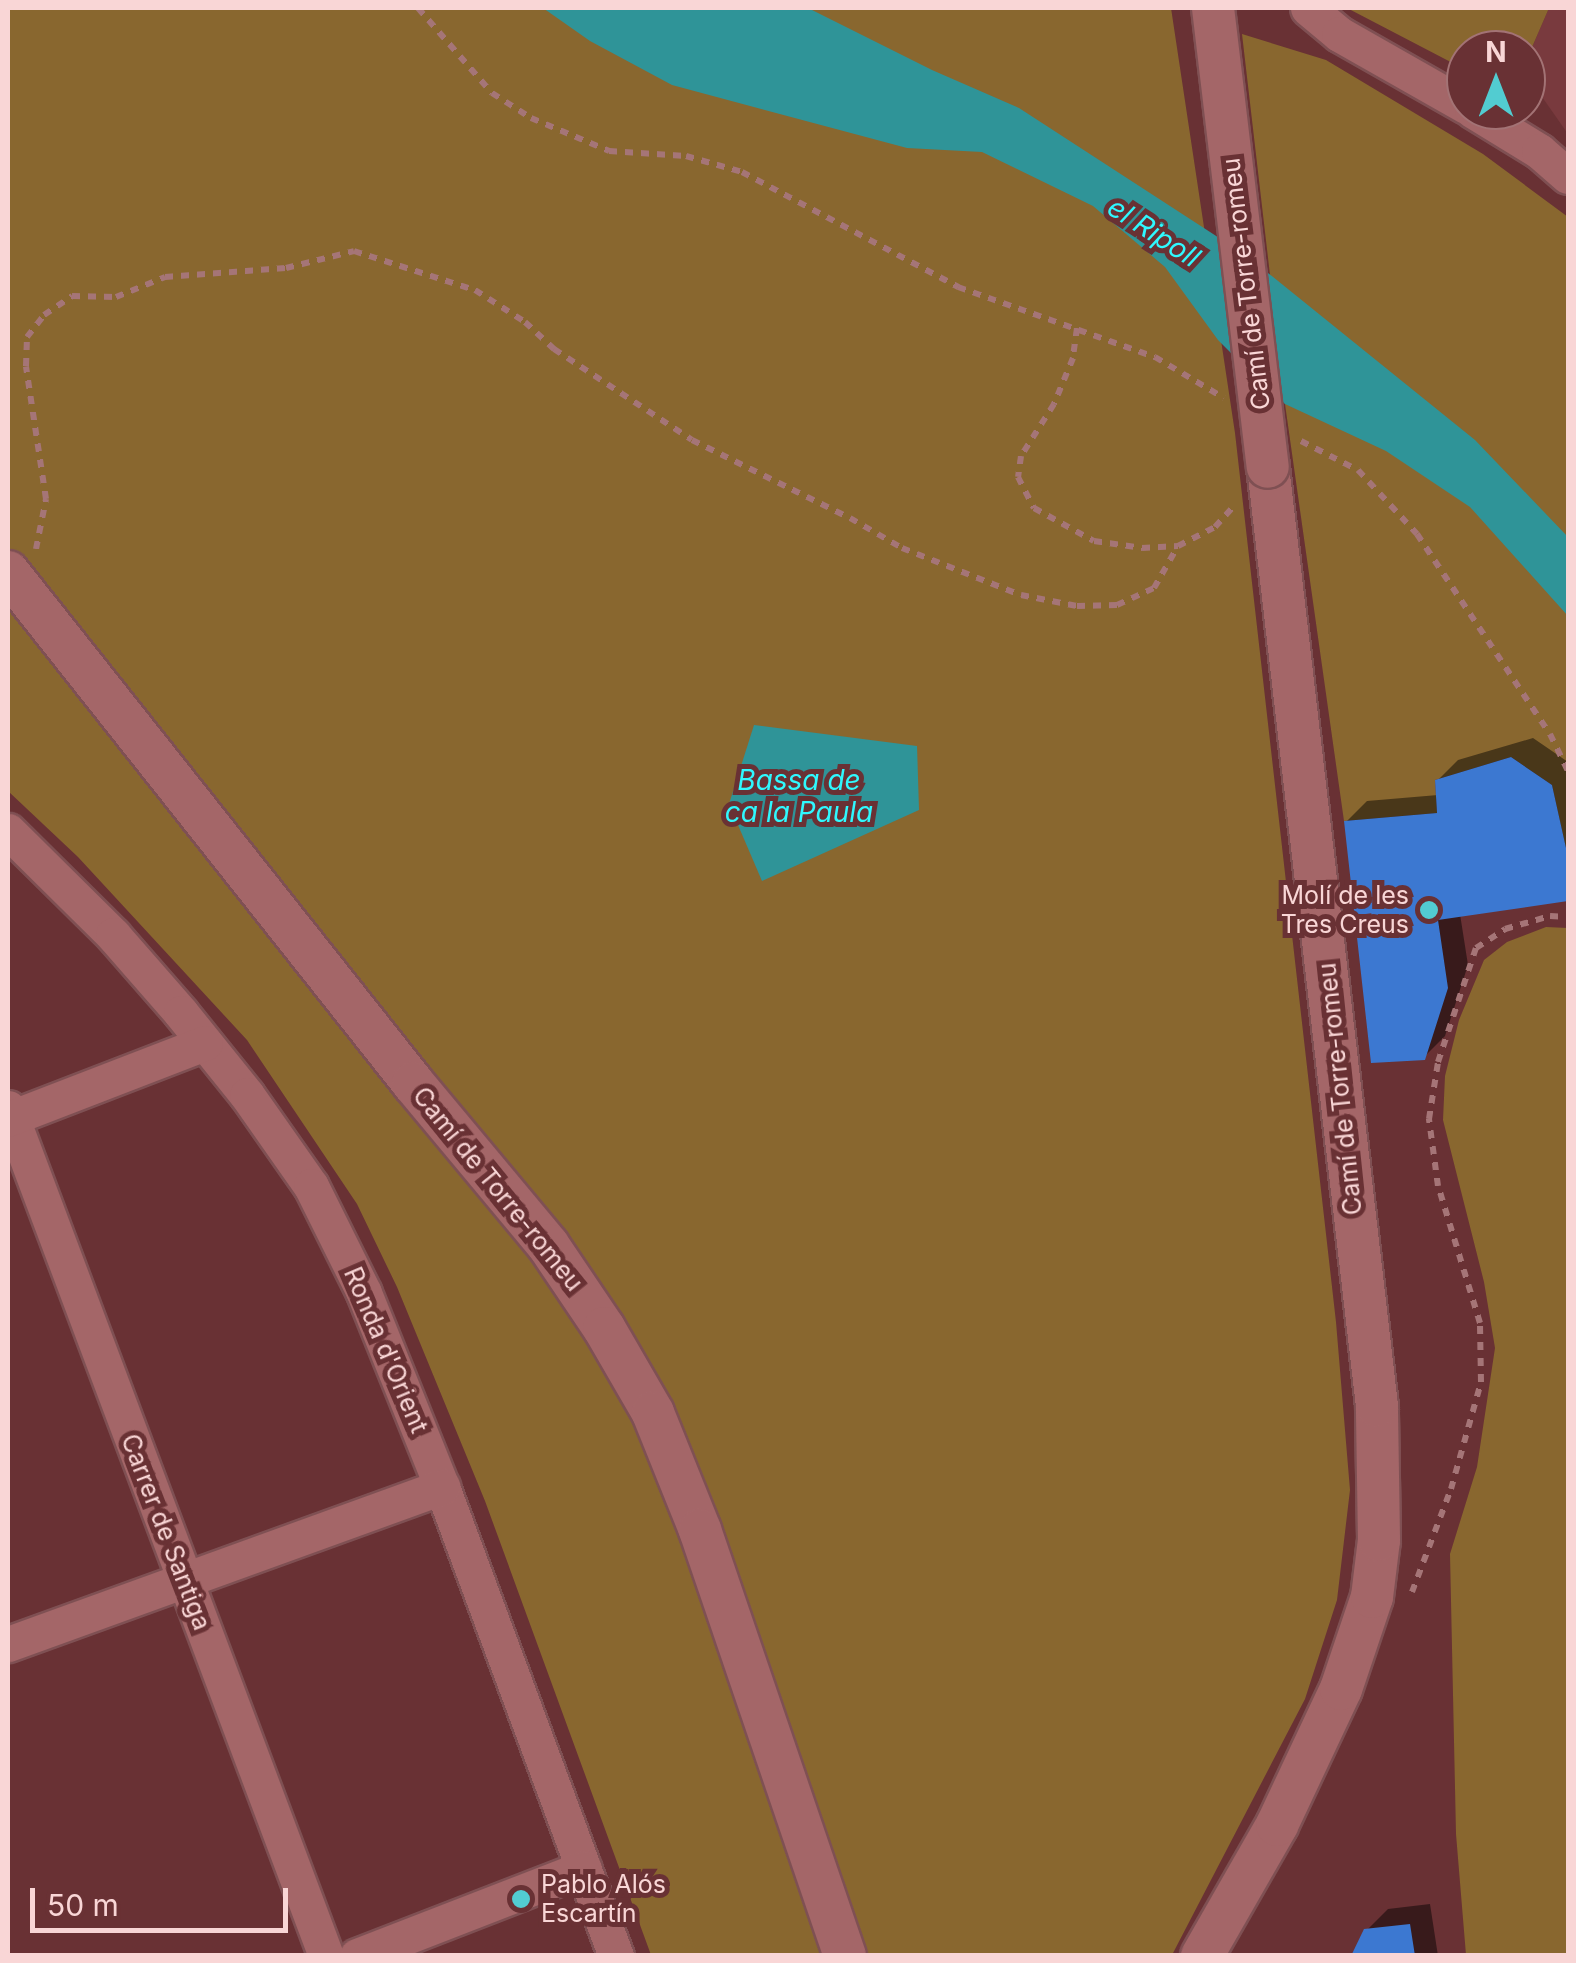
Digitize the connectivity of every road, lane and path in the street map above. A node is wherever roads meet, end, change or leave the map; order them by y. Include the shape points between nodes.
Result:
1 (418, 8) edge
2 (1212, 8) edge
3 (1308, 8) edge
4 (1446, 95) edge
5 (1505, 130) edge
6 (1568, 176) edge
7 (1077, 328) junction
8 (1228, 400) dead end
9 (1280, 451) junction
10 (1178, 546) junction
11 (17, 583) edge
12 (1568, 771) edge
13 (8, 831) edge
14 (1568, 917) edge
15 (205, 1042) junction
16 (9, 1114) edge
17 (442, 1487) junction
18 (184, 1579) junction
19 (1407, 1600) dead end
20 (8, 1644) edge
21 (584, 1868) junction
22 (326, 1956) edge
23 (357, 1956) edge
24 (616, 1956) edge
25 (845, 1956) edge
26 (1202, 1956) edge

1 - 7 path via 492,92 532,118 610,151 686,156 742,172 958,287
2 - 9 street, Camí de Torre-romeu, bridge
3 - 4 street via 1338,34
5 - 6 street
7 - 8 path via 1155,357
7 - 10 path via 1054,404 1021,456 1023,494 1060,526 1094,541
9 - 10 path via 1215,527
9 - 12 path via 1358,470 1398,511 1550,734
9 - 26 street, Camí de Torre-romeu via 1377,1406 1379,1540 1372,1597 1341,1689 1277,1825
10 - 11 path via 1154,588 1117,605 1077,606 1020,595 902,548 692,440 475,290 354,250 286,268 165,278 116,297 72,296 44,314 27,337 26,366 46,500
11 - 25 street, Camí de Torre-romeu via 548,1244 604,1328 653,1413 700,1530
13 - 15 street, Ronda d'Orient via 113,935
14 - 19 path via 1504,929 1476,948 1438,1062 1429,1119 1438,1186 1480,1323 1481,1382 1423,1572
15 - 16 street
15 - 17 street, Ronda d'Orient via 311,1186 364,1293
16 - 18 street, Carrer de Santiga
17 - 18 street
17 - 21 street, Ronda d'Orient
18 - 20 street
18 - 22 street, Carrer de Santiga
21 - 23 street
21 - 24 street, Ronda d'Orient

